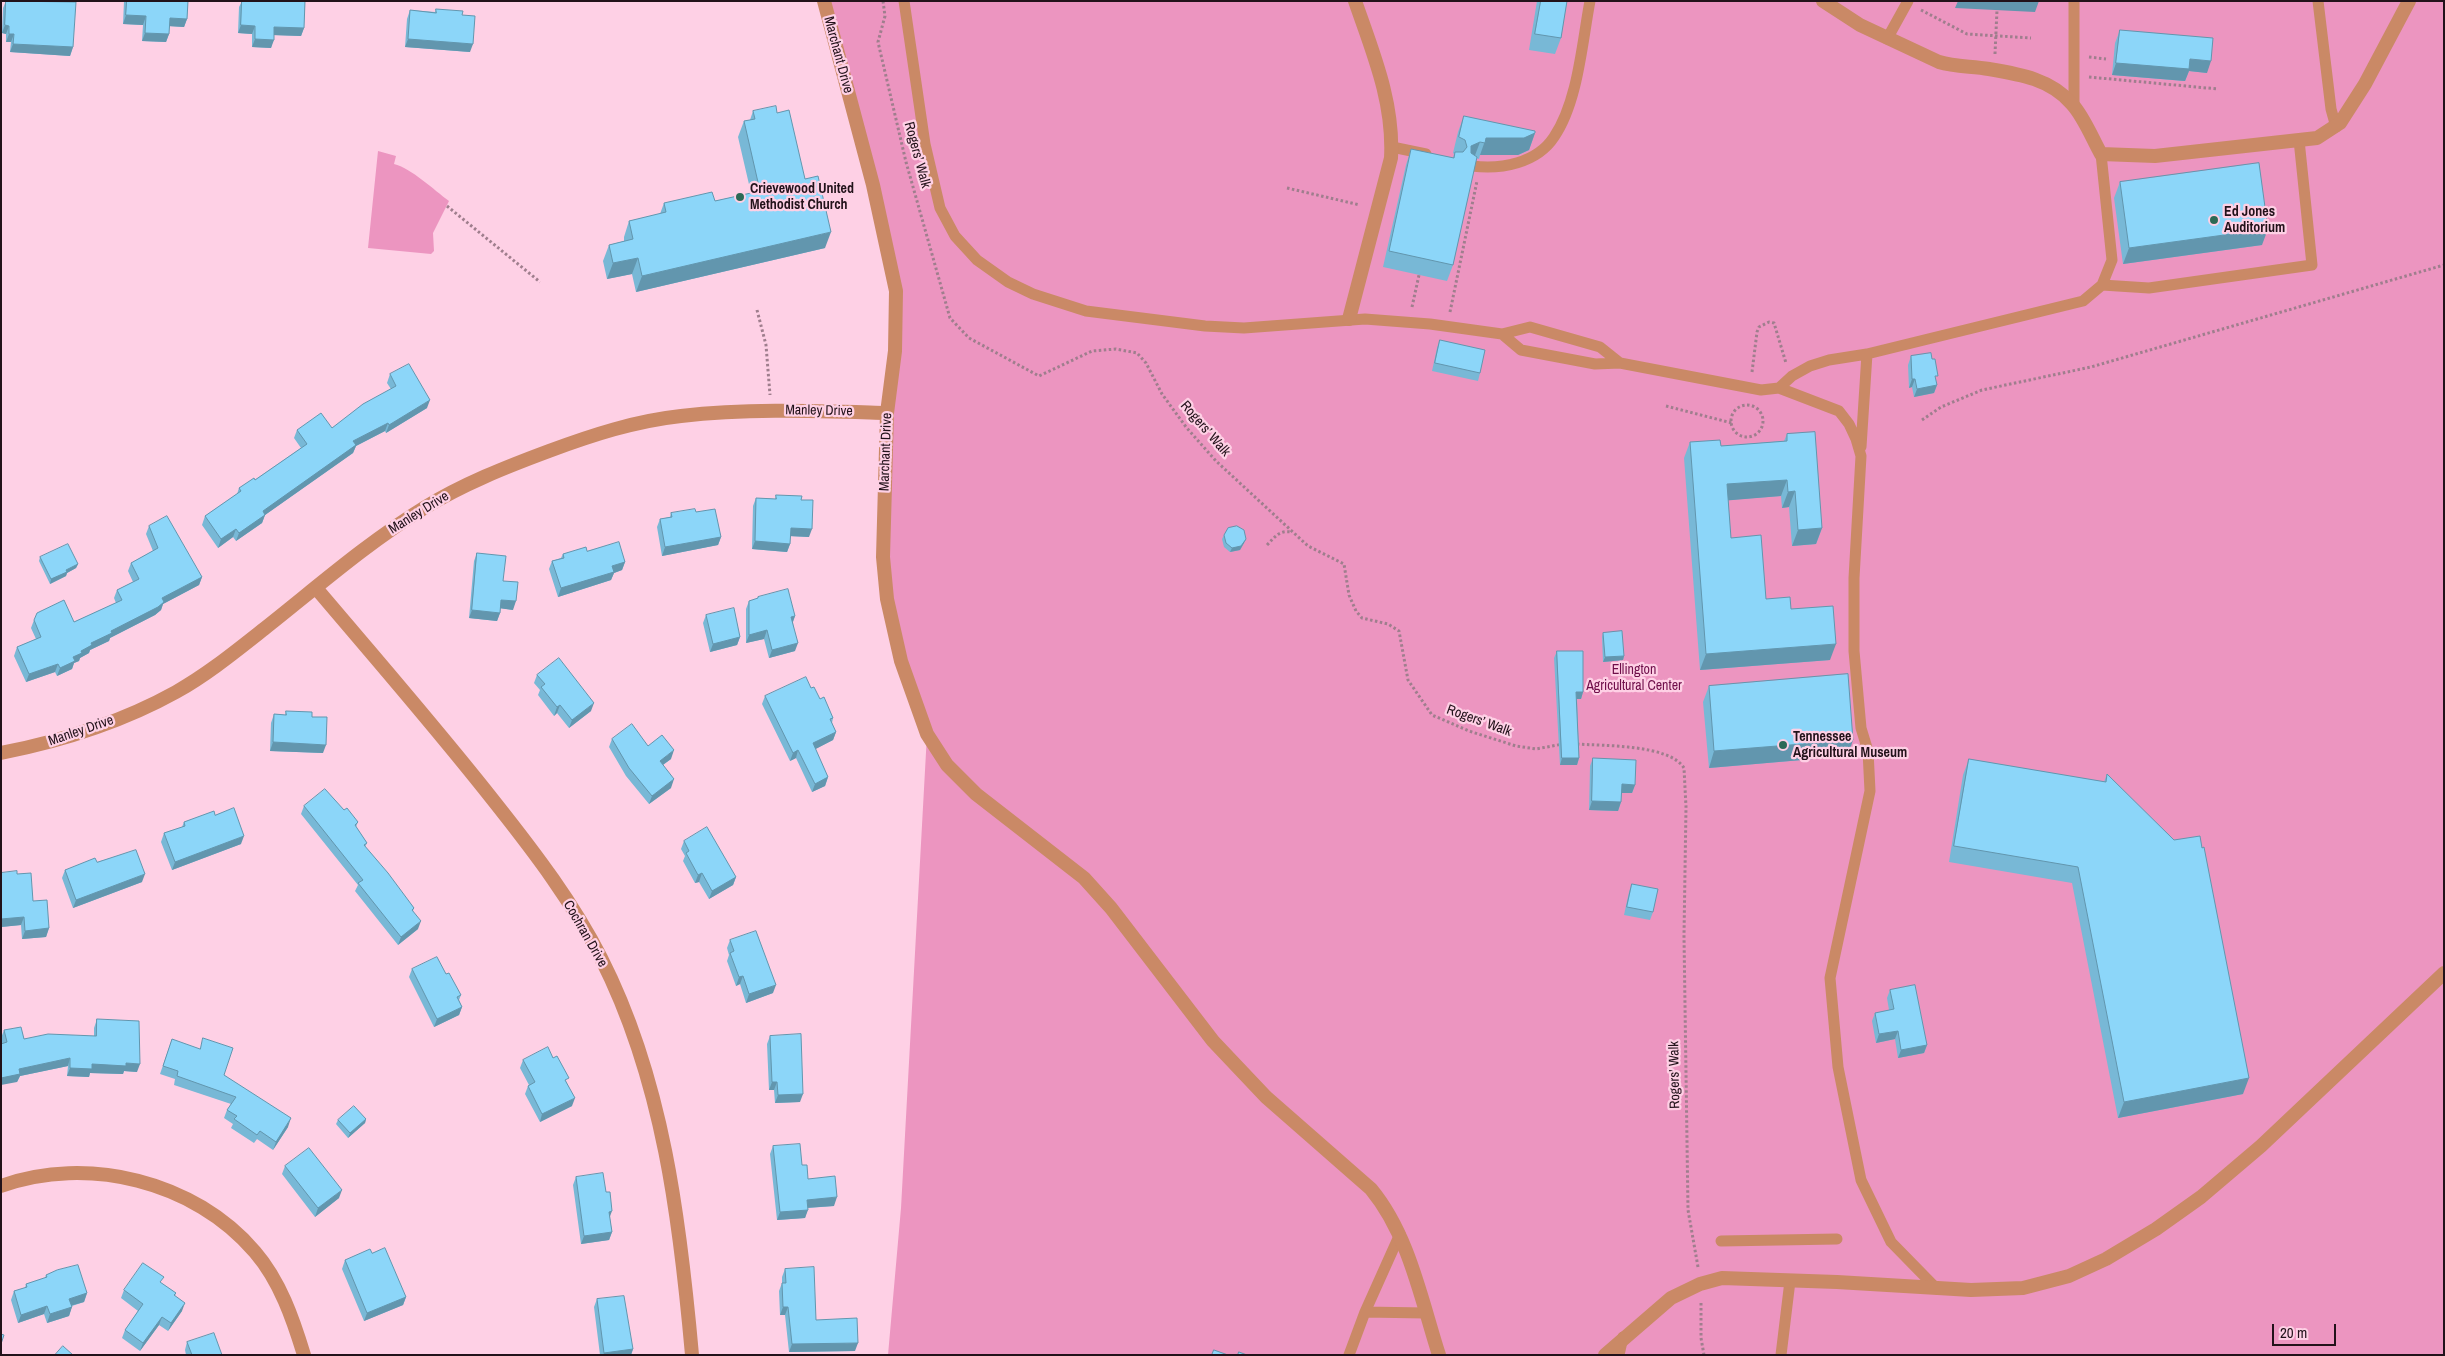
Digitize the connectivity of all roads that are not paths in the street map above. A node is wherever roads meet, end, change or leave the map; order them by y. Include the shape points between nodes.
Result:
1 (824, 1) edge
2 (904, 1) edge
3 (1355, 1) edge
4 (1590, 1) edge
5 (1823, 1) edge
6 (2074, 1) edge
7 (2318, 1) edge
8 (2409, 1) edge
9 (1907, 2) edge
10 (1888, 39) junction
11 (2074, 105) junction
12 (2336, 127) junction
13 (2299, 140) junction
14 (1392, 147) junction
15 (2101, 154) junction
16 (1436, 157) edge
17 (1476, 166) edge
18 (2102, 285) junction
19 (1349, 320) junction
20 (1502, 334) junction
21 (1867, 354) junction
22 (1620, 363) junction
23 (1779, 388) junction
24 (887, 413) junction
25 (1860, 456) junction
26 (316, 588) junction
27 (1, 753) edge
28 (2444, 973) edge
29 (1, 1186) edge
30 (1400, 1234) junction
31 (1837, 1239) dead end
32 (1721, 1241) dead end
33 (1790, 1280) junction
34 (1937, 1289) junction
35 (1364, 1312) junction
36 (1425, 1313) junction
37 (1623, 1337) junction
38 (304, 1355) edge
39 (692, 1355) edge
40 (1349, 1355) edge
41 (1439, 1355) edge
42 (1605, 1355) edge
43 (1619, 1355) edge
44 (1781, 1355) edge

1 - 24 street, Marchant Drive via 894,277 897,316
2 - 19 lane via 925,144 940,208 964,248 984,266 1033,294 1086,311 1244,328
3 - 14 street via 1388,101
4 - 17 lane via 1571,98 1554,138 1526,160 1506,167
5 - 10 street
6 - 11 lane
7 - 12 lane
8 - 12 street via 2365,84
9 - 10 lane
10 - 11 street via 1950,66 2019,74 2044,82
11 - 15 street
12 - 13 street via 2317,138
13 - 15 street via 2155,156
13 - 18 lane via 2312,265 2150,288
14 - 16 lane
14 - 19 street
15 - 18 lane via 2112,260
18 - 21 lane via 2083,301
19 - 20 lane via 1409,322
20 - 22 lane via 1521,350 1595,364
20 - 22 lane via 1530,326 1600,347
21 - 23 lane via 1810,366
21 - 25 lane
22 - 23 lane via 1761,390
23 - 25 lane via 1839,411 1856,439
24 - 26 street, Manley Drive via 770,410 694,414 622,427 505,467 418,512
24 - 30 street, Marchant Drive via 883,557 887,599 907,681 926,734 948,765 976,794 1084,878 1111,908 1213,1041 1266,1097 1371,1189
25 - 34 lane via 1854,651 1870,783 1831,970 1837,1058 1867,1197 1891,1242
26 - 27 street, Manley Drive via 223,661 177,692 76,735
26 - 39 street, Cochran Drive via 474,776 563,895 601,958 634,1037 659,1119 671,1186
28 - 34 street via 2261,1146 2156,1229 2106,1259 2060,1279 2023,1288
29 - 38 street via 36,1176 71,1172 105,1174 139,1181 200,1207 222,1221 256,1253 268,1270 288,1309
30 - 35 lane
30 - 36 street, Marchant Drive
31 - 32 lane
33 - 34 street
33 - 37 street via 1722,1278 1700,1284 1671,1298
33 - 44 lane
35 - 36 lane
35 - 40 lane
36 - 41 street, Marchant Drive
37 - 42 street
37 - 43 lane

